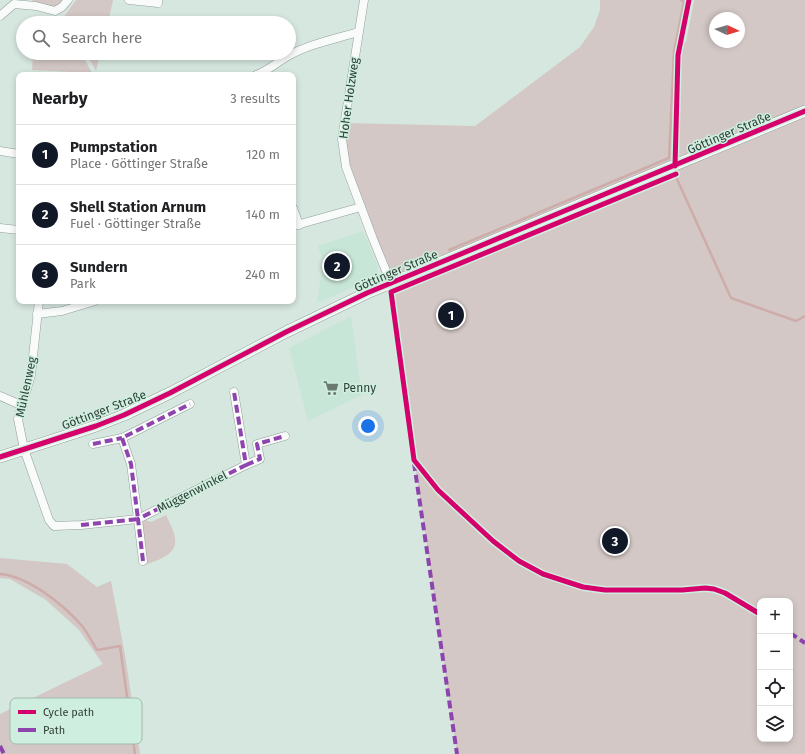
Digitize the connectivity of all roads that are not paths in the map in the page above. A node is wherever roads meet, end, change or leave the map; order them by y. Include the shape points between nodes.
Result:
1 (68, 0) edge
2 (129, 0) edge
3 (158, 0) edge
4 (364, 0) edge
5 (34, 3) edge
6 (0, 16) edge
7 (358, 32) junction
8 (296, 52) edge
9 (282, 60) edge
10 (263, 72) edge
11 (805, 111) edge
12 (0, 151) edge
13 (16, 154) edge
14 (361, 207) junction
15 (296, 225) edge
16 (0, 228) edge
17 (16, 230) edge
18 (391, 283) junction
19 (39, 304) edge
20 (85, 304) edge
21 (37, 314) junction
22 (234, 392) dead end
23 (0, 396) edge
24 (190, 404) dead end
25 (21, 405) junction
26 (285, 436) dead end
27 (122, 438) junction
28 (93, 444) dead end
29 (257, 444) junction
30 (243, 447) junction
31 (24, 449) junction
32 (0, 457) edge
33 (246, 465) junction
34 (138, 519) junction
35 (144, 561) dead end

1 - 5 street via 56,11
2 - 3 street via 158,3
4 - 7 street, Hoher Holzweg
5 - 6 street via 14,4
7 - 8 street
7 - 14 street, Hoher Holzweg via 342,139 346,167
9 - 10 street
11 - 18 street, Göttinger Straße
12 - 13 street
14 - 15 street
14 - 18 street, Hoher Holzweg
16 - 17 street
18 - 31 street, Göttinger Straße via 311,320 124,415
19 - 21 street, Mühlenweg
20 - 21 street via 62,311
21 - 25 street, Mühlenweg via 31,375
22 - 30 street
23 - 25 street
24 - 27 street
25 - 31 street, Mühlenweg via 18,419
26 - 29 street
27 - 28 street
27 - 34 street via 131,464
29 - 30 street
29 - 33 street, Müggenwinkel via 260,459
30 - 33 street
31 - 32 street, Göttinger Straße
31 - 34 street, Müggenwinkel via 49,520 54,526 80,526
33 - 34 street, Müggenwinkel
34 - 35 street

